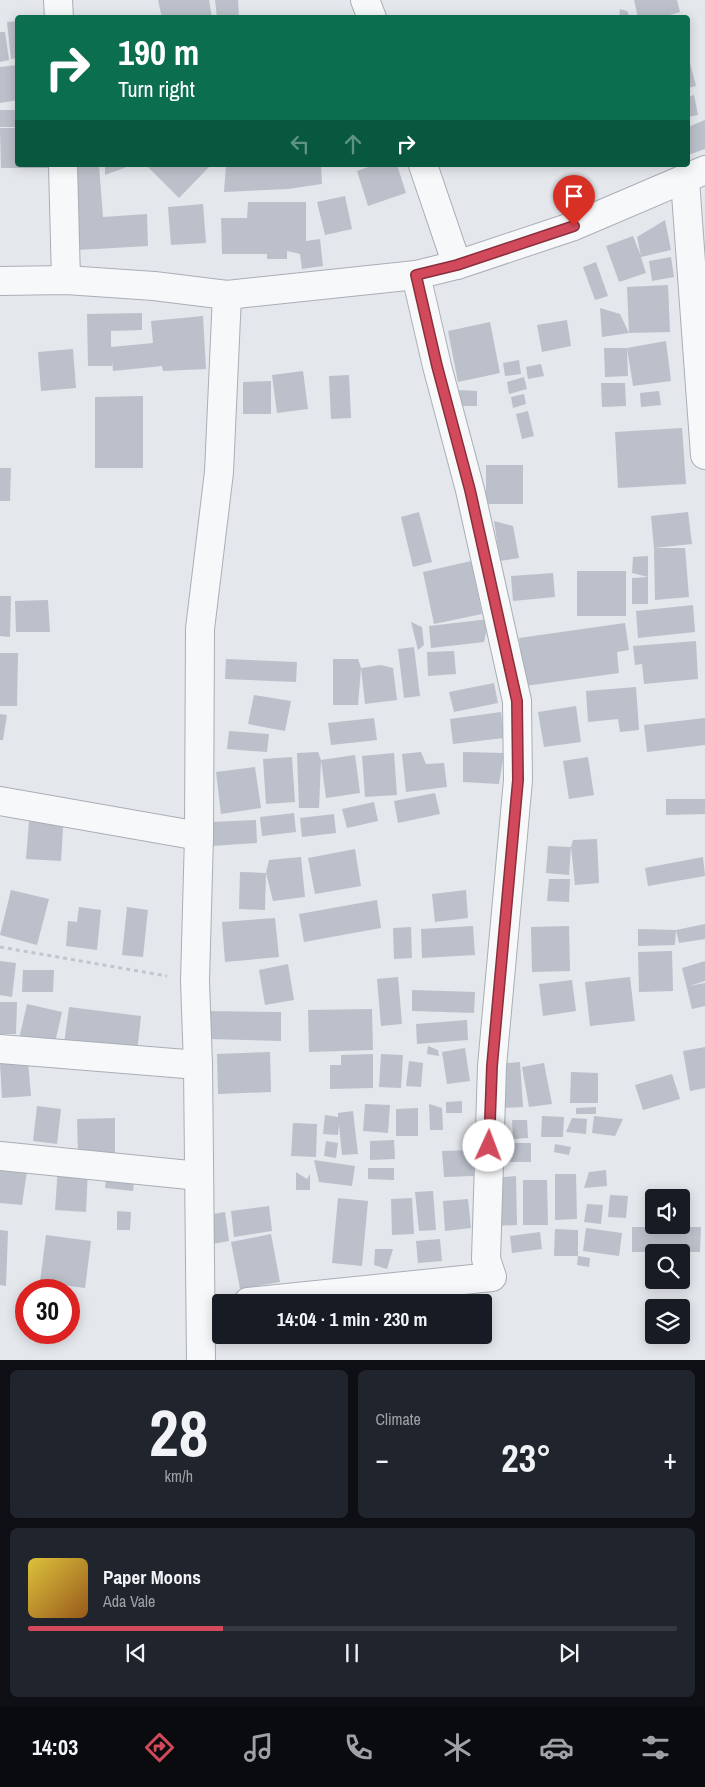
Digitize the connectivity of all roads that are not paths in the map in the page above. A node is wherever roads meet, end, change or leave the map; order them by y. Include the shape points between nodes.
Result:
1 (58, 0) edge
2 (366, 0) edge
3 (59, 15) edge
4 (371, 15) edge
5 (63, 167) edge
6 (423, 167) edge
7 (695, 175) edge
8 (457, 265) junction
9 (416, 275) junction
10 (66, 280) junction
11 (0, 281) edge
12 (227, 296) junction
13 (705, 455) edge
14 (0, 801) edge
15 (199, 836) junction
16 (0, 1050) edge
17 (198, 1065) junction
18 (0, 1156) edge
19 (198, 1176) junction
20 (329, 1294) edge
21 (211, 1306) edge
22 (201, 1360) edge

1 - 3 street
2 - 4 street
5 - 10 street
6 - 8 street
7 - 8 street via 574,226
7 - 13 street
8 - 9 street
9 - 12 street
9 - 20 street via 470,490 517,701 518,780 492,1066 486,1259 492,1278
10 - 11 street
10 - 12 street via 154,286
12 - 15 street via 219,472 200,629
14 - 15 street
15 - 17 street
16 - 17 street
17 - 19 street
18 - 19 street
19 - 21 street
21 - 22 street

